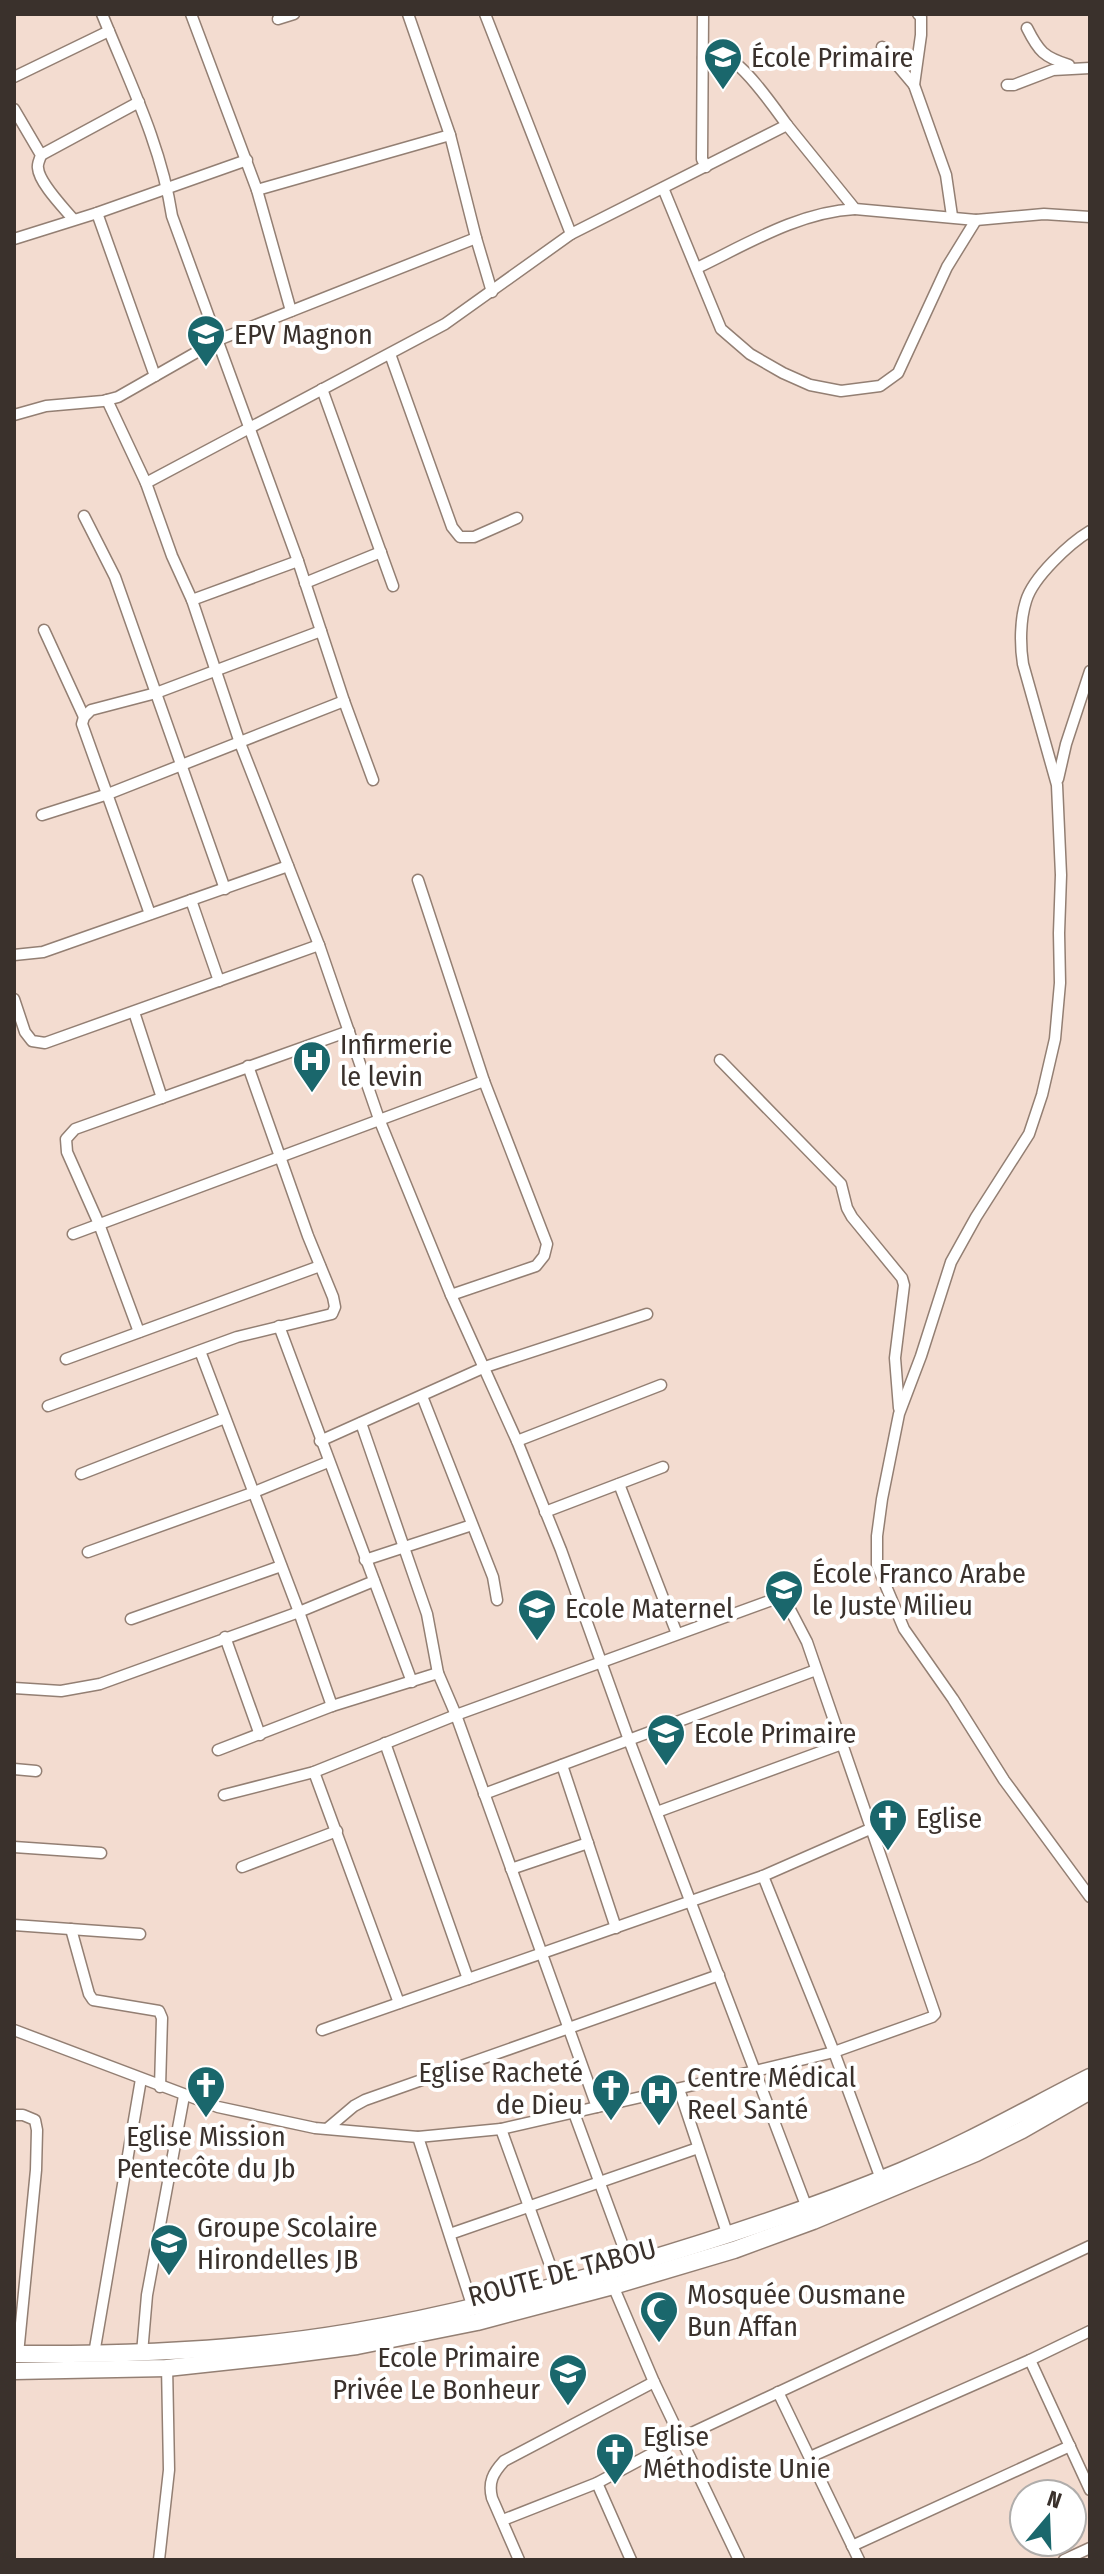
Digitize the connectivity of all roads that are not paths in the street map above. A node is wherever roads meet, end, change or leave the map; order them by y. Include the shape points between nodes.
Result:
1 (102, 14) edge
2 (191, 14) edge
3 (294, 14) edge
4 (408, 14) edge
5 (485, 14) edge
6 (703, 14) edge
7 (918, 14) edge
8 (278, 19) dead end
9 (1027, 28) dead end
10 (109, 31) junction
11 (882, 47) dead end
12 (703, 58) junction
13 (1075, 67) junction
14 (1090, 68) edge
15 (14, 77) edge
16 (914, 85) junction
17 (1007, 85) dead end
18 (139, 102) junction
19 (14, 109) edge
20 (787, 125) junction
21 (450, 135) junction
22 (41, 155) junction
23 (247, 160) junction
24 (706, 167) junction
25 (168, 187) junction
26 (663, 188) junction
27 (257, 190) junction
28 (855, 209) junction
29 (97, 213) junction
30 (952, 216) junction
31 (1090, 217) edge
32 (73, 219) junction
33 (976, 220) junction
34 (571, 234) junction
35 (476, 238) junction
36 (14, 239) edge
37 (697, 268) junction
38 (492, 292) junction
39 (291, 311) junction
40 (218, 340) junction
41 (390, 354) junction
42 (155, 376) junction
43 (322, 389) junction
44 (107, 400) junction
45 (14, 415) edge
46 (249, 427) junction
47 (146, 483) junction
48 (84, 516) dead end
49 (517, 518) dead end
50 (1090, 531) edge
51 (381, 552) junction
52 (298, 561) junction
53 (305, 583) junction
54 (393, 586) dead end
55 (192, 600) junction
56 (44, 630) dead end
57 (321, 631) junction
58 (215, 671) junction
59 (1090, 671) edge
60 (156, 693) junction
61 (344, 701) junction
62 (84, 717) junction
63 (240, 743) junction
64 (182, 764) junction
65 (373, 780) dead end
66 (1057, 785) junction
67 (108, 794) junction
68 (42, 815) dead end
69 (288, 866) junction
70 (418, 880) dead end
71 (225, 889) junction
72 (191, 900) junction
73 (150, 914) junction
74 (319, 945) junction
75 (14, 955) edge
76 (219, 981) junction
77 (14, 999) edge
78 (134, 1012) junction
79 (349, 1031) junction
80 (720, 1060) dead end
81 (248, 1066) junction
82 (484, 1081) junction
83 (162, 1098) junction
84 (379, 1119) junction
85 (280, 1158) junction
86 (99, 1224) junction
87 (73, 1234) dead end
88 (320, 1266) junction
89 (451, 1295) junction
90 (647, 1314) dead end
91 (279, 1326) junction
92 (139, 1332) junction
93 (200, 1351) junction
94 (66, 1359) dead end
95 (485, 1367) junction
96 (661, 1385) dead end
97 (422, 1396) junction
98 (48, 1406) dead end
99 (899, 1414) junction
100 (225, 1418) junction
101 (361, 1423) junction
102 (320, 1441) junction
103 (517, 1441) junction
104 (328, 1462) junction
105 (663, 1467) dead end
106 (81, 1474) dead end
107 (619, 1484) junction
108 (252, 1493) junction
109 (545, 1512) junction
110 (472, 1525) junction
111 (403, 1547) junction
112 (88, 1552) dead end
113 (365, 1560) junction
114 (281, 1566) junction
115 (374, 1581) junction
116 (497, 1600) dead end
117 (299, 1612) junction
118 (131, 1619) dead end
119 (677, 1634) junction
120 (225, 1637) junction
121 (603, 1662) junction
122 (816, 1670) junction
123 (438, 1673) junction
124 (412, 1682) junction
125 (14, 1688) edge
126 (332, 1706) junction
127 (456, 1715) junction
128 (260, 1735) junction
129 (629, 1740) junction
130 (385, 1743) junction
131 (842, 1744) junction
132 (218, 1750) dead end
133 (562, 1765) junction
134 (14, 1769) edge
135 (36, 1771) dead end
136 (314, 1772) junction
137 (484, 1794) junction
138 (224, 1795) dead end
139 (657, 1812) junction
140 (870, 1829) junction
141 (337, 1831) junction
142 (588, 1843) junction
143 (14, 1847) edge
144 (101, 1853) dead end
145 (242, 1867) dead end
146 (511, 1869) junction
147 (763, 1876) junction
148 (1090, 1897) edge
149 (691, 1902) junction
150 (14, 1925) edge
151 (616, 1928) junction
152 (71, 1929) junction
153 (140, 1934) dead end
154 (541, 1954) junction
155 (719, 1975) junction
156 (468, 1979) junction
157 (399, 2003) junction
158 (14, 2030) edge
159 (322, 2030) dead end
160 (568, 2030) junction
161 (834, 2052) junction
162 (755, 2071) junction
163 (1090, 2077) edge
164 (141, 2079) junction
165 (160, 2087) junction
166 (679, 2089) junction
167 (1090, 2091) edge
168 (184, 2096) junction
169 (597, 2107) junction
170 (574, 2113) junction
171 (14, 2115) edge
172 (328, 2128) junction
173 (501, 2129) junction
174 (418, 2137) junction
175 (698, 2148) junction
176 (881, 2179) junction
177 (601, 2183) junction
178 (530, 2207) junction
179 (807, 2208) junction
180 (450, 2234) junction
181 (728, 2236) junction
182 (1090, 2246) edge
183 (630, 2265) junction
184 (610, 2279) junction
185 (558, 2287) junction
186 (473, 2308) junction
187 (1090, 2331) edge
188 (142, 2353) junction
189 (94, 2354) junction
190 (15, 2360) edge
191 (167, 2360) junction
192 (1030, 2360) junction
193 (654, 2382) junction
194 (778, 2392) junction
195 (681, 2438) junction
196 (1070, 2446) junction
197 (810, 2457) junction
198 (597, 2483) junction
199 (1090, 2490) edge
200 (503, 2520) junction
201 (852, 2546) junction
202 (1090, 2548) edge
203 (159, 2560) edge
204 (519, 2560) edge
205 (631, 2560) edge
206 (739, 2560) edge
207 (859, 2560) edge
208 (1064, 2560) edge

1 - 10 street
2 - 23 street
3 - 8 street
4 - 21 street
5 - 34 street
6 - 12 street
7 - 16 street via 921,35
9 - 13 street via 1038,51
10 - 15 street
10 - 18 street
11 - 16 street
12 - 20 street via 733,61
12 - 24 street
13 - 14 street
13 - 17 street
16 - 30 street via 936,140
18 - 22 street
18 - 25 street
19 - 22 street
20 - 24 street
20 - 28 street
21 - 27 street
21 - 35 street
22 - 32 street via 39,173
23 - 25 street
23 - 27 street
24 - 26 street
25 - 29 street
25 - 40 street via 172,216
26 - 34 street
26 - 37 street
27 - 39 street
28 - 30 street
28 - 37 street via 808,218
29 - 32 street
29 - 42 street
30 - 33 street
31 - 33 street via 1044,214
32 - 36 street
33 - 37 street via 947,267 898,373 880,386 841,391 810,385 750,354 721,329
34 - 38 street
35 - 38 street
35 - 39 street
38 - 41 street
39 - 40 street
40 - 42 street
40 - 46 street
41 - 43 street
41 - 49 street via 452,527 460,537 474,537
42 - 44 street
43 - 46 street
43 - 51 street
44 - 45 street
44 - 47 street
46 - 47 street
46 - 52 street
47 - 55 street
48 - 60 street via 109,563
50 - 66 street via 1045,570 1026,599 1020,645
51 - 53 street
51 - 54 street
52 - 53 street
52 - 55 street
53 - 57 street
55 - 58 street
56 - 62 street
57 - 58 street
57 - 61 street
58 - 60 street
58 - 63 street
59 - 66 street
60 - 62 street via 91,710
60 - 64 street
61 - 63 street
61 - 65 street
62 - 67 street
63 - 64 street
63 - 69 street
64 - 67 street
64 - 71 street
66 - 99 street via 1060,983 1042,1095 1029,1134 951,1262
67 - 68 street
67 - 73 street
69 - 71 street
69 - 74 street
70 - 82 street
71 - 72 street
72 - 73 street
72 - 76 street
73 - 75 street via 43,952
74 - 76 street
74 - 79 street
76 - 78 street
77 - 78 street via 25,1032 32,1041 45,1043
78 - 83 street
79 - 81 street
79 - 84 street
80 - 99 street via 841,1184 852,1217 902,1278 895,1358
81 - 83 street
81 - 85 street
82 - 84 street
82 - 89 street via 547,1244 536,1266
83 - 86 street via 75,1129 66,1139
84 - 85 street
84 - 89 street
85 - 86 street
85 - 88 street
86 - 87 street
86 - 92 street
88 - 91 street via 333,1297 332,1314
88 - 92 street
89 - 95 street
90 - 95 street
91 - 93 street
91 - 102 street
92 - 94 street
93 - 98 street
93 - 100 street
95 - 97 street
95 - 103 street
96 - 103 street
97 - 101 street
97 - 110 street
99 - 148 street via 877,1536 877,1565 886,1591 904,1629 1004,1780
100 - 106 street
100 - 108 street
101 - 102 street
101 - 111 street
102 - 104 street
103 - 109 street
104 - 108 street
104 - 113 street
105 - 107 street
107 - 109 street
107 - 119 street
108 - 112 street
108 - 114 street
109 - 121 street
110 - 111 street
110 - 116 street
111 - 113 street
111 - 123 street via 427,1614
113 - 115 street
114 - 117 street
114 - 118 street
115 - 117 street
115 - 124 street
117 - 120 street
117 - 126 street
119 - 121 street
119 - 122 street via 783,1596
120 - 125 street via 100,1684 61,1691
120 - 128 street
121 - 127 street
121 - 129 street
122 - 129 street
122 - 131 street
123 - 124 street
123 - 127 street
124 - 126 street
126 - 128 street
127 - 130 street
127 - 137 street
128 - 132 street
129 - 133 street
129 - 139 street
130 - 136 street
130 - 156 street
131 - 139 street
131 - 140 street
133 - 137 street
133 - 142 street
134 - 135 street
136 - 138 street
136 - 141 street
137 - 146 street
139 - 149 street
140 - 147 street
140 - 161 street via 935,2014
141 - 145 street
141 - 157 street
142 - 146 street
142 - 151 street
143 - 144 street
146 - 154 street
147 - 149 street
147 - 161 street
149 - 151 street
149 - 155 street
150 - 152 street
151 - 154 street
152 - 153 street
152 - 165 street via 93,2000 159,2011
154 - 156 street
154 - 160 street
155 - 160 street
155 - 162 street
156 - 157 street
157 - 159 street
158 - 164 street
160 - 169 street
160 - 172 street via 365,2100
161 - 162 street
161 - 176 street
162 - 166 street
162 - 179 street
163 - 176 main road, ROUTE DE TABOU via 966,2142
164 - 165 street
164 - 189 street
165 - 168 street
166 - 169 street
166 - 175 street
167 - 184 main road, ROUTE DE TABOU via 1022,2130 889,2191 734,2250
168 - 172 street
168 - 188 street via 147,2295
169 - 170 street
170 - 173 street
170 - 177 street
171 - 190 street via 35,2120 37,2130
172 - 174 street
173 - 174 street
173 - 178 street
174 - 180 street
175 - 177 street
175 - 181 street
176 - 179 main road, ROUTE DE TABOU
177 - 178 street
177 - 183 street
178 - 180 street
178 - 185 street
179 - 181 main road, ROUTE DE TABOU
180 - 186 street
181 - 183 main road, ROUTE DE TABOU
182 - 194 street
183 - 184 main road, ROUTE DE TABOU
184 - 185 main road, ROUTE DE TABOU
184 - 191 main road, ROUTE DE TABOU via 448,2329 357,2346
184 - 193 street
185 - 186 main road, ROUTE DE TABOU
186 - 191 main road, ROUTE DE TABOU
187 - 192 street
188 - 189 main road, ROUTE DE TABOU
188 - 191 main road, ROUTE DE TABOU
189 - 190 main road, ROUTE DE TABOU
190 - 191 main road, ROUTE DE TABOU
191 - 203 street via 169,2470
192 - 196 street
192 - 197 street
193 - 195 street
193 - 200 street via 504,2461 490,2488
194 - 195 street
194 - 197 street
195 - 198 street
195 - 206 street
196 - 199 street
196 - 201 street
197 - 201 street
198 - 200 street
198 - 205 street
200 - 204 street
201 - 207 street
202 - 208 street

